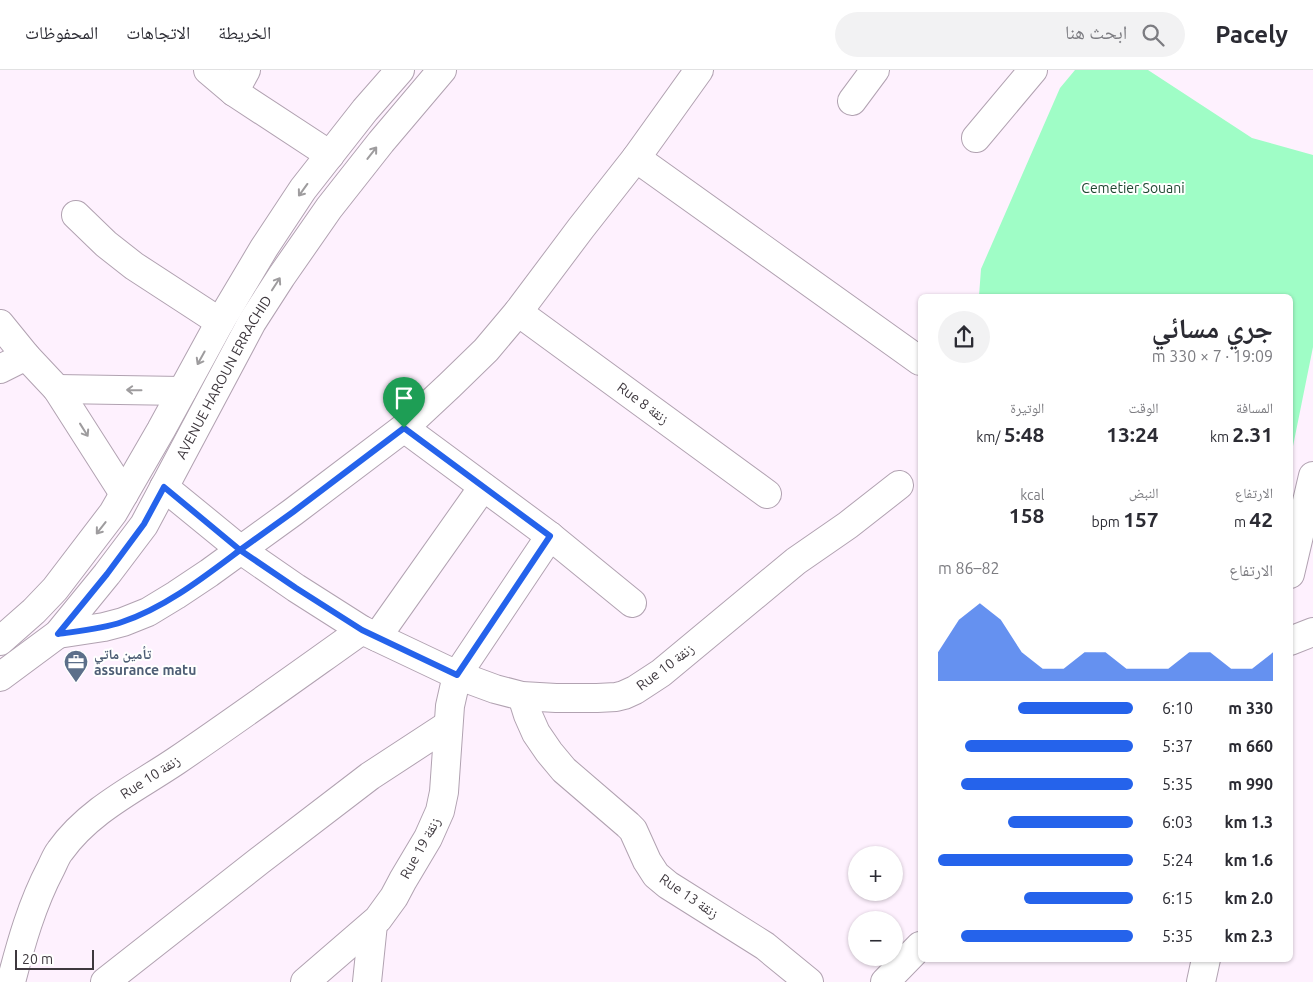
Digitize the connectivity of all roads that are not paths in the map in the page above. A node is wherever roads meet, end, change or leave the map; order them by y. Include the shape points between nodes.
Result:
1 (208, 70) edge
2 (400, 70) edge
3 (442, 70) edge
4 (699, 70) edge
5 (874, 70) edge
6 (1033, 70) edge
7 (240, 81) edge
8 (852, 101) dead end
9 (976, 138) dead end
10 (330, 155) junction
11 (636, 158) junction
12 (76, 215) dead end
13 (518, 312) junction
14 (220, 322) junction
15 (0, 324) edge
16 (26, 356) junction
17 (918, 360) edge
18 (0, 369) edge
19 (57, 389) junction
20 (182, 391) junction
21 (404, 428) junction
22 (1313, 476) edge
23 (899, 485) dead end
24 (164, 487) junction
25 (483, 487) junction
26 (124, 494) junction
27 (767, 494) dead end
28 (550, 536) junction
29 (240, 550) junction
30 (1293, 554) edge
31 (632, 603) dead end
32 (1313, 632) edge
33 (370, 633) junction
34 (58, 634) junction
35 (1293, 640) edge
36 (0, 641) edge
37 (457, 675) junction
38 (0, 677) edge
39 (522, 696) junction
40 (448, 725) junction
41 (373, 924) junction
42 (918, 948) edge
43 (1205, 962) edge
44 (11, 982) edge
45 (105, 982) edge
46 (306, 982) edge
47 (367, 982) edge
48 (809, 982) edge
49 (885, 982) edge
50 (1201, 982) edge

1 - 7 street
2 - 10 street
24 -> 3 street, AVENUE HAROUN ERRACHID via 252,322 280,277 346,186
4 - 11 street
5 - 8 street
6 - 9 street
7 - 10 street
10 -> 14 street via 264,248
11 - 13 street
11 - 17 street
12 - 14 street via 134,266
13 - 21 street via 486,350
13 - 27 street, Rue 8 زنقة
14 -> 20 street
15 - 16 street
16 - 18 street
16 - 19 street
20 -> 19 street
19 -> 26 street
20 - 26 street
21 - 25 street
21 - 29 street
22 - 30 street
23 - 39 street, Rue 10 زنقة via 796,561 661,673 634,690 607,698
24 - 29 street, Rue 10 زنقة
24 - 34 street, AVENUE HAROUN ERRACHID via 144,524
25 - 28 street
25 - 33 street
26 -> 36 street via 55,588 34,612
28 - 31 street
28 - 37 street
29 - 33 street, Rue 10 زنقة
29 - 34 street via 148,612 104,628
32 - 35 street
33 - 37 street, Rue 10 زنقة
33 - 44 street, Rue 10 زنقة via 108,805 76,830 59,852 42,884
34 - 38 street, AVENUE HAROUN ERRACHID
37 - 39 street, Rue 10 زنقة
37 - 40 street, Rue 19 زنقة
39 - 48 street, Rue 13 زنقة via 536,732 550,752 564,770 632,830 656,875 765,946
40 - 41 street, Rue 19 زنقة via 446,781 438,819 394,897
40 - 45 street via 370,776
41 - 46 street, Rue 19 زنقة
41 - 47 street
42 - 49 street
43 - 50 street

